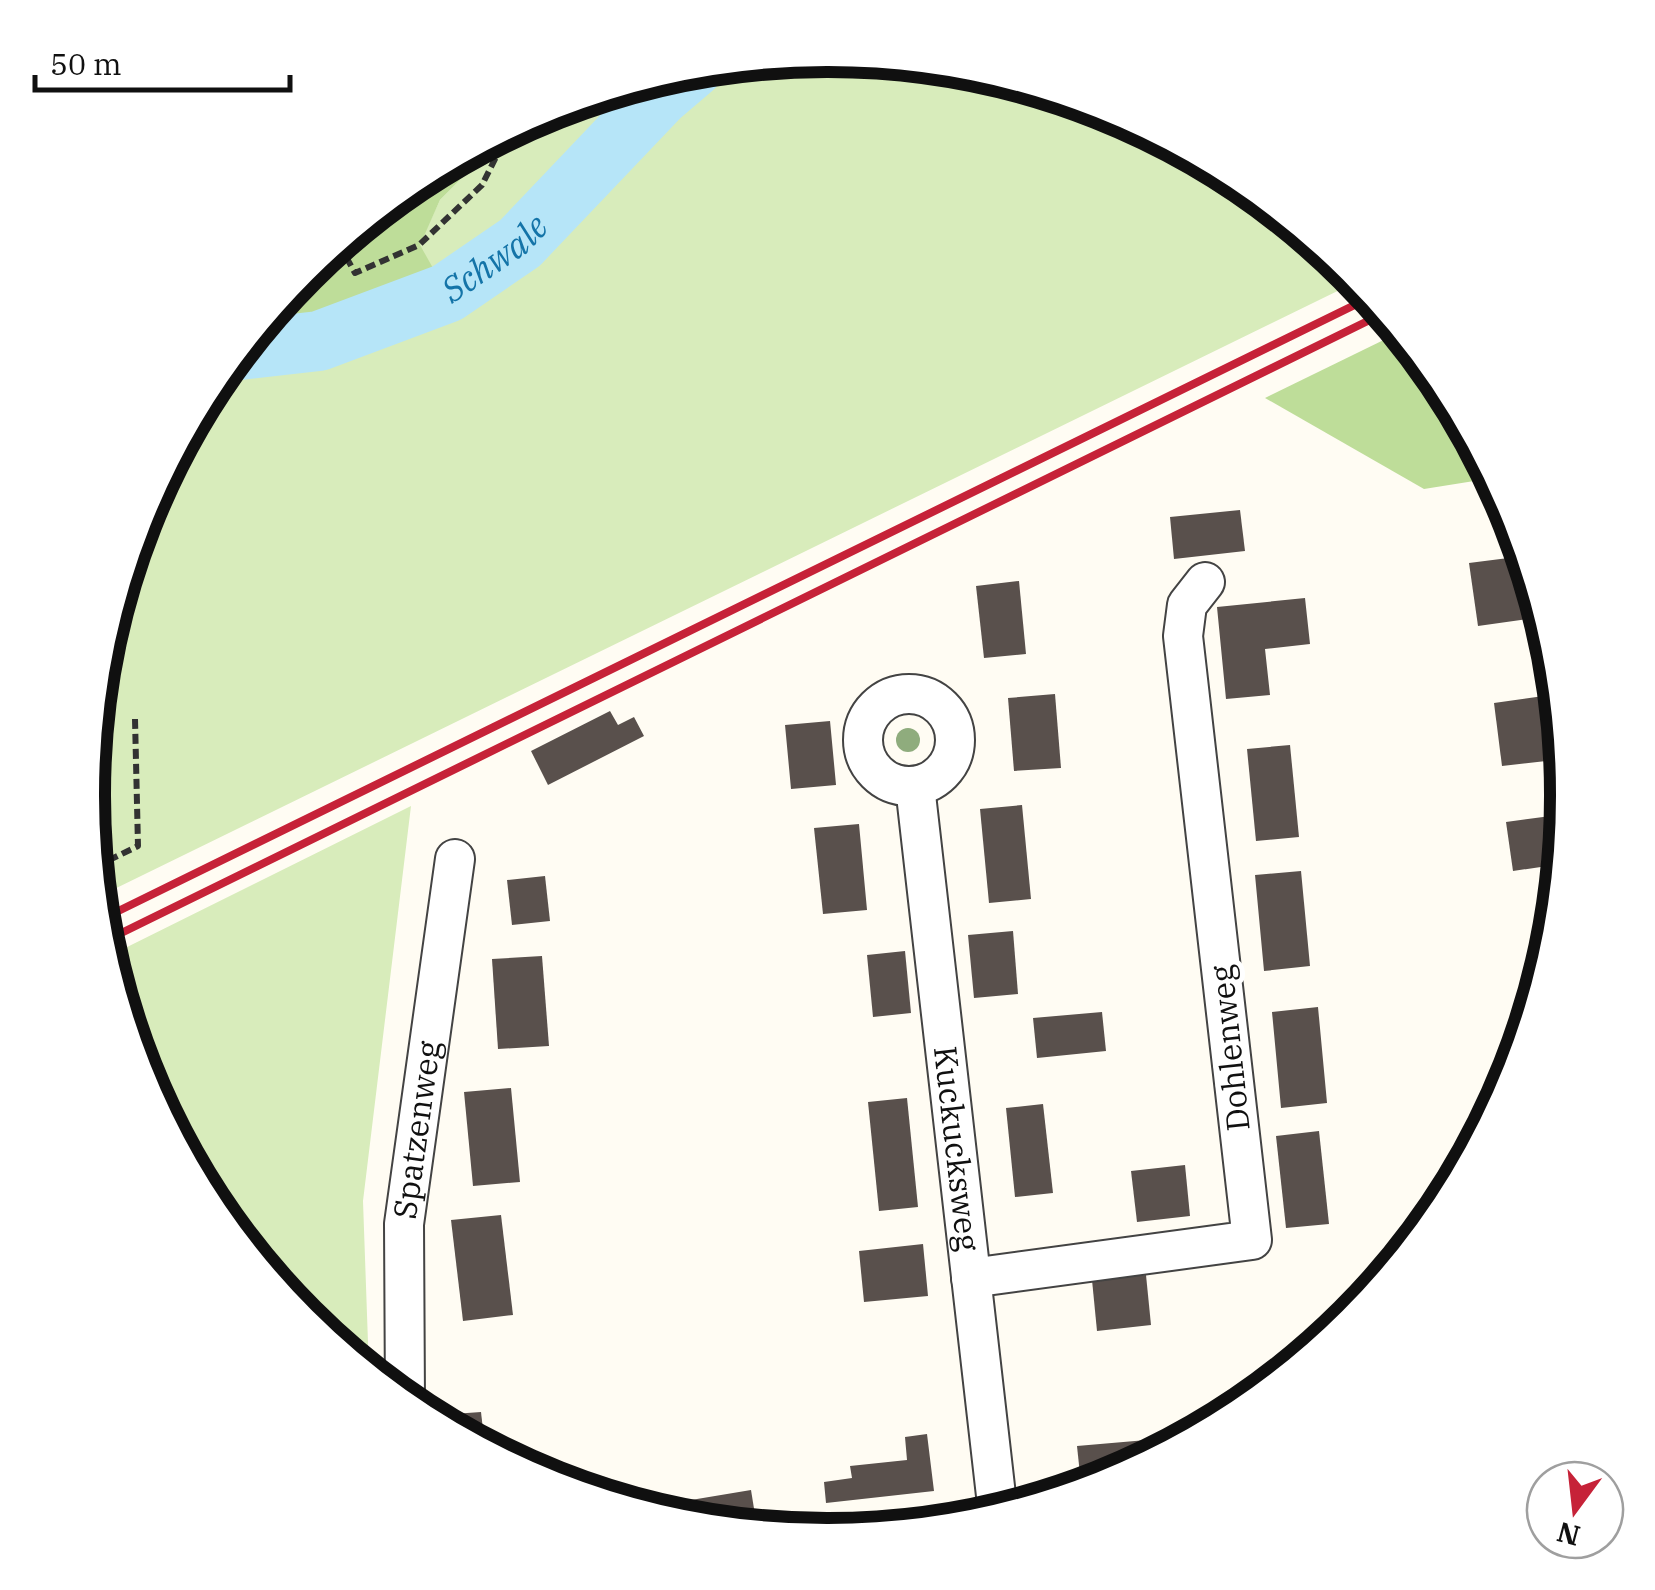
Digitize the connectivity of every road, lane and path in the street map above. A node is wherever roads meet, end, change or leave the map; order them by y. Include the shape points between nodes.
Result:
1 (499, 152) edge
2 (346, 257) edge
3 (1205, 582) dead end
4 (135, 719) dead end
5 (916, 786) dead end
6 (109, 860) edge
7 (456, 860) dead end
8 (971, 1278) junction
9 (404, 1380) edge
10 (996, 1497) edge

1 - 2 path via 482,185 420,245 356,273
3 - 8 street, Dohlenweg via 1187,605 1183,636 1252,1240
4 - 6 path via 138,846
5 - 8 street, Kuckucksweg
7 - 9 street, Spatzenweg via 404,1224
8 - 10 street, Kuckucksweg

